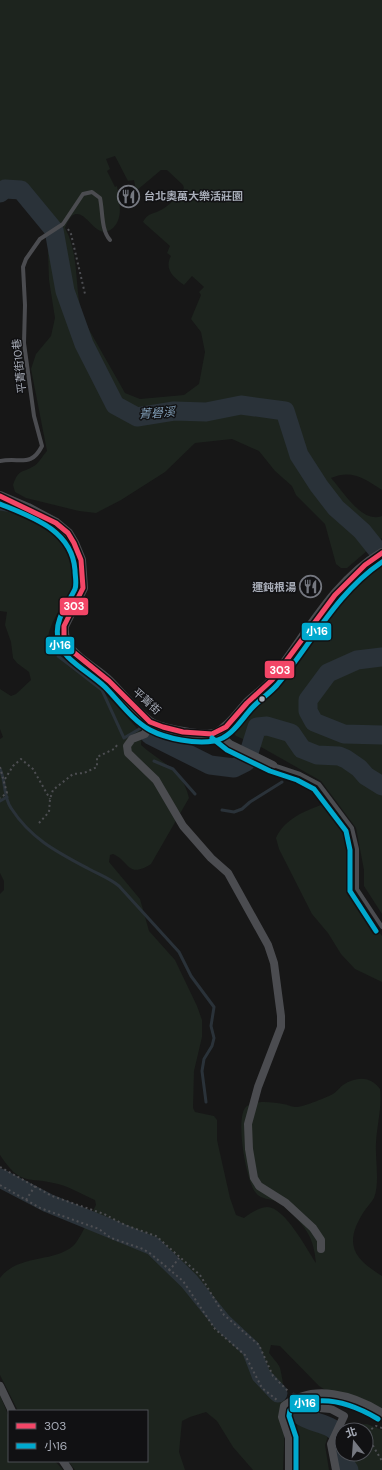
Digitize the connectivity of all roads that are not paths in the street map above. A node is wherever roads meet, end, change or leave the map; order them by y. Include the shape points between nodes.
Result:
1 (110, 240) dead end
2 (0, 461) edge
3 (0, 496) edge
4 (382, 552) edge
5 (150, 723) junction
6 (216, 733) junction
7 (273, 765) joint
8 (382, 927) edge
9 (320, 1249) dead end
10 (0, 1386) edge
11 (294, 1397) junction
12 (12, 1410) edge
13 (382, 1413) edge
14 (289, 1470) edge
15 (336, 1470) edge

1 - 2 lane, 平菁街10巷 via 104,234 100,198 92,192 84,194 63,224 40,239 26,259 23,267 24,343 34,416 42,446 38,455 31,460
3 - 5 street, 平菁街 via 40,514 68,533 81,560 84,575 80,597 64,626 63,633 68,648 107,679
4 - 6 street via 347,580 271,682
5 - 6 street, 平菁街 via 198,735
5 - 9 street via 145,734 132,739 127,746 128,753 156,780 183,826 228,873 274,963 281,1027 258,1087 248,1124 249,1149 254,1178 259,1186 286,1203 313,1228 321,1240
6 - 7 street via 230,744
7 - 8 lane via 319,784 352,828 357,849 357,889
10 - 12 street
11 - 13 street via 339,1394 367,1404
11 - 14 street via 284,1406 282,1417 289,1438
11 - 15 street via 344,1416 331,1444

